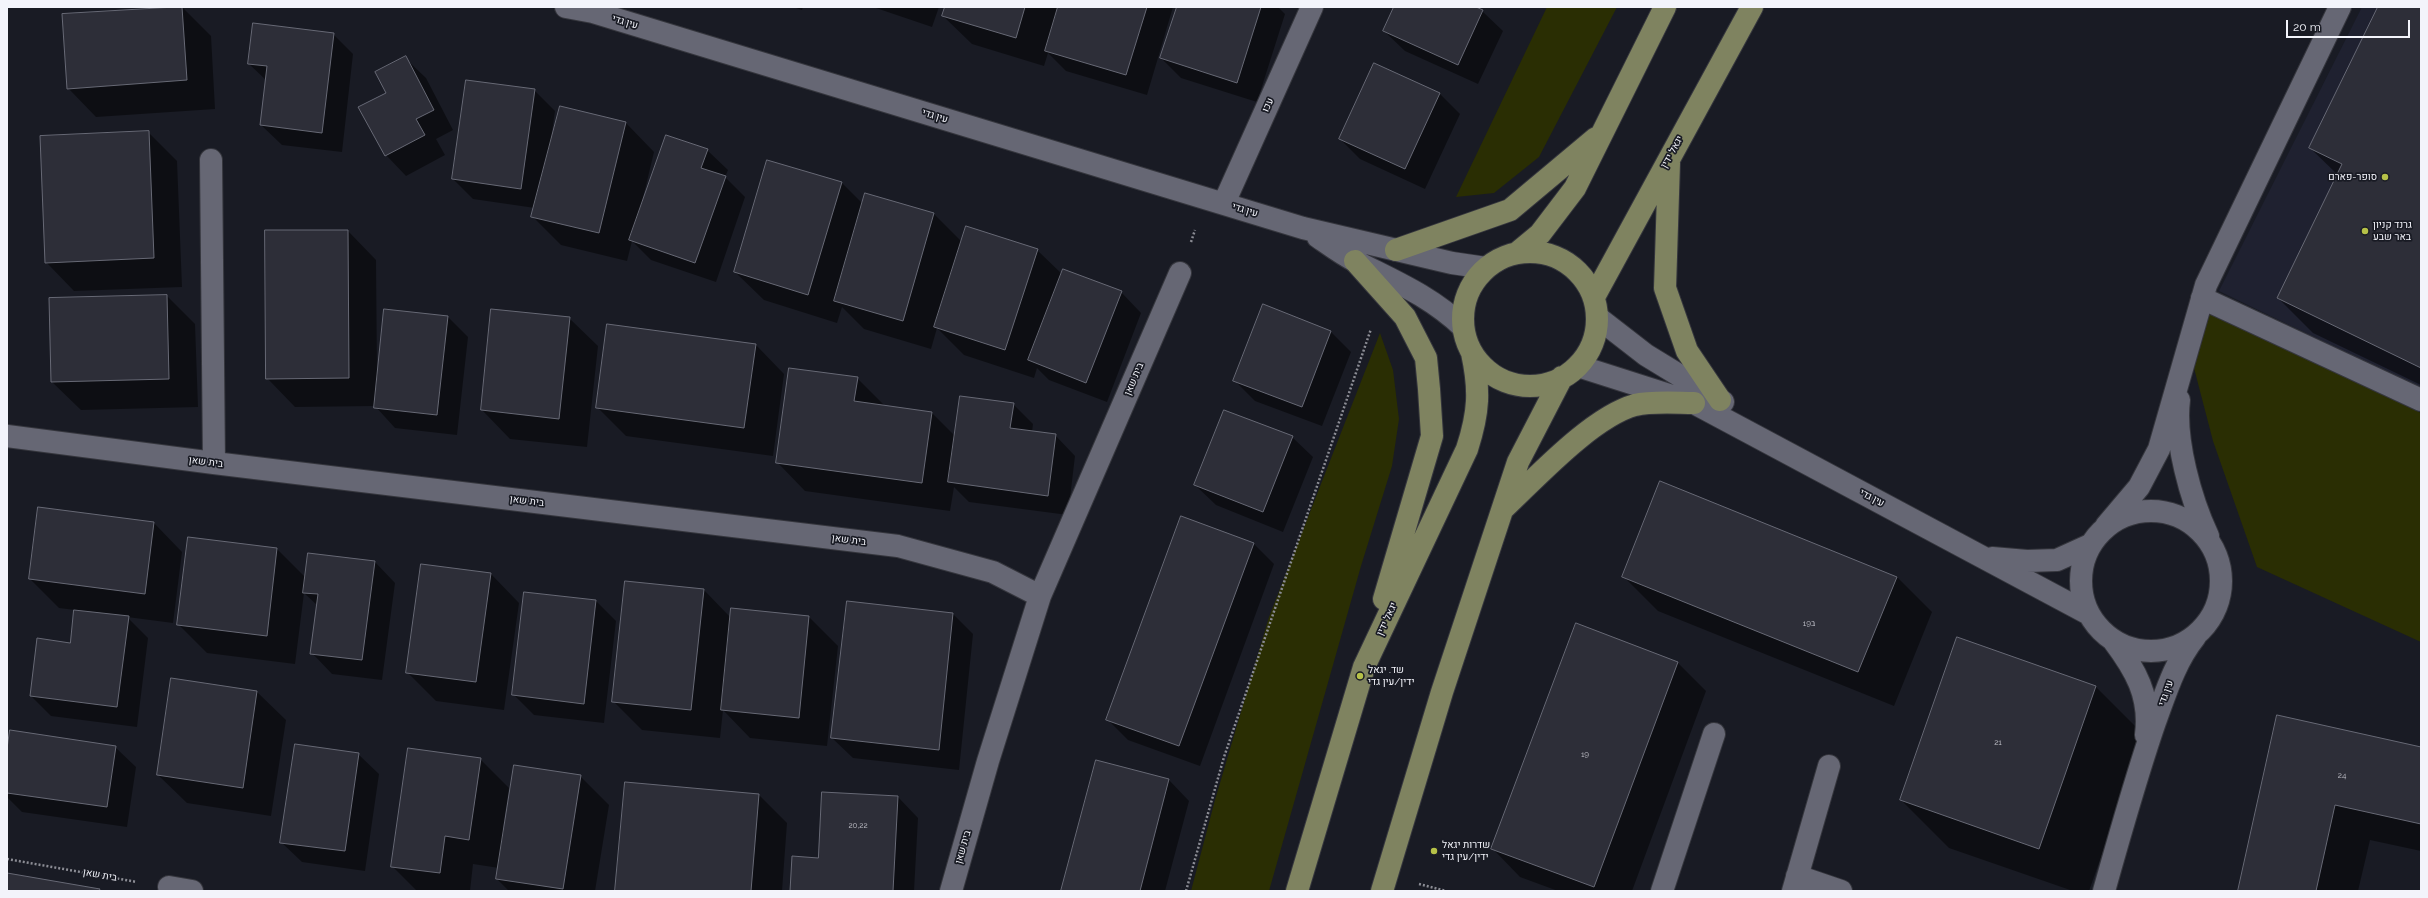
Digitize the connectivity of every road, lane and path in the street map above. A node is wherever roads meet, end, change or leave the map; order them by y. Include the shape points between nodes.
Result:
1 (566, 7) edge
2 (1312, 7) edge
3 (1665, 7) edge
4 (1752, 7) edge
5 (2340, 7) edge
6 (594, 10) edge
7 (1603, 132) junction
8 (1669, 158) junction
9 (211, 160) dead end
10 (1215, 201) junction
11 (1304, 228) junction
12 (1396, 250) junction
13 (1517, 253) junction
14 (1355, 261) junction
15 (1486, 268) junction
16 (1180, 273) joint
17 (1383, 292) junction
18 (2202, 298) junction
19 (1596, 307) junction
20 (1463, 327) junction
21 (2187, 345) junction
22 (1472, 353) junction
23 (1570, 371) junction
24 (1720, 400) junction
25 (2421, 400) edge
26 (1694, 403) junction
27 (7, 436) edge
28 (1763, 440) junction
29 (214, 463) junction
30 (1501, 511) junction
31 (2106, 526) junction
32 (2090, 545) junction
33 (2213, 546) junction
34 (1981, 557) junction
35 (1040, 596) junction
36 (2089, 614) junction
37 (2198, 633) junction
38 (2109, 636) junction
39 (1364, 667) junction
40 (1714, 734) dead end
41 (2142, 759) junction
42 (1829, 766) dead end
43 (7, 860) edge
44 (1795, 883) edge
45 (169, 887) joint
46 (192, 891) edge
47 (951, 891) edge
48 (1186, 891) edge
49 (1297, 891) edge
50 (1382, 891) edge
51 (1662, 891) edge
52 (1841, 891) edge
53 (2104, 891) edge

1 - 6 street, עין גדי
2 - 10 street, עכו
3 - 7 main road
4 - 8 main road, יגאל ידין
5 - 18 street
6 - 10 street, עין גדי
7 - 12 main road via 1510,210
7 - 13 main road via 1575,188 1540,234
8 - 19 main road, יגאל ידין
8 - 24 main road via 1665,288 1687,351
9 - 29 street
10 - 11 street, עין גדי
10 - 16 path
11 - 12 street, עין גדי
11 - 14 street, עין גדי
12 - 15 street, עין גדי
13 - 15 main road via 1506,256
13 - 19 main road via 1549,254 1568,263 1584,278
14 - 17 main road
14 - 20 street, עין גדי via 1442,307
15 - 20 main road via 1472,284 1467,295 1462,316
16 - 35 street, בית שאן
17 - 39 main road via 1405,317 1426,358 1432,436
17 - 48 path via 1224,757
18 - 21 street
18 - 25 street
19 - 23 main road via 1593,343
19 - 24 street, עין גדי via 1646,355
20 - 22 main road
21 - 31 street via 2159,449 2139,487
21 - 33 street via 2178,411 2184,462 2197,512
22 - 23 main road via 1482,366 1496,377 1512,384 1546,384
22 - 39 main road, יגאל ידין via 1477,377 1476,421 1467,449
23 - 26 street, עין גדי
23 - 30 main road via 1518,462
24 - 28 street, עין גדי
26 - 28 street, עין גדי
26 - 30 main road via 1636,405 1598,424 1557,458
27 - 29 street, בית שאן
28 - 34 street, עין גדי
29 - 35 street, בית שאן via 898,546 993,572
30 - 50 main road via 1442,692
31 - 32 street
31 - 33 street via 2128,514 2152,510 2176,515 2198,528
32 - 34 street, עין גדי via 2057,560 2027,562
32 - 36 street via 2082,566 2081,584
33 - 37 street via 2221,570 2220,594 2214,614
34 - 36 street, עין גדי
35 - 47 street, בית שאן via 988,761
36 - 38 street via 2103,633
37 - 38 street via 2178,646 2154,652 2129,648
37 - 41 street, עין גדי via 2182,654 2171,677
38 - 41 street, עין גדי via 2133,666 2144,696 2147,726
39 - 49 main road, יגאל ידין
40 - 51 street
41 - 53 street, עין גדי
42 - 44 street
43 - 45 path, בית שאן
44 - 52 street
45 - 46 street

